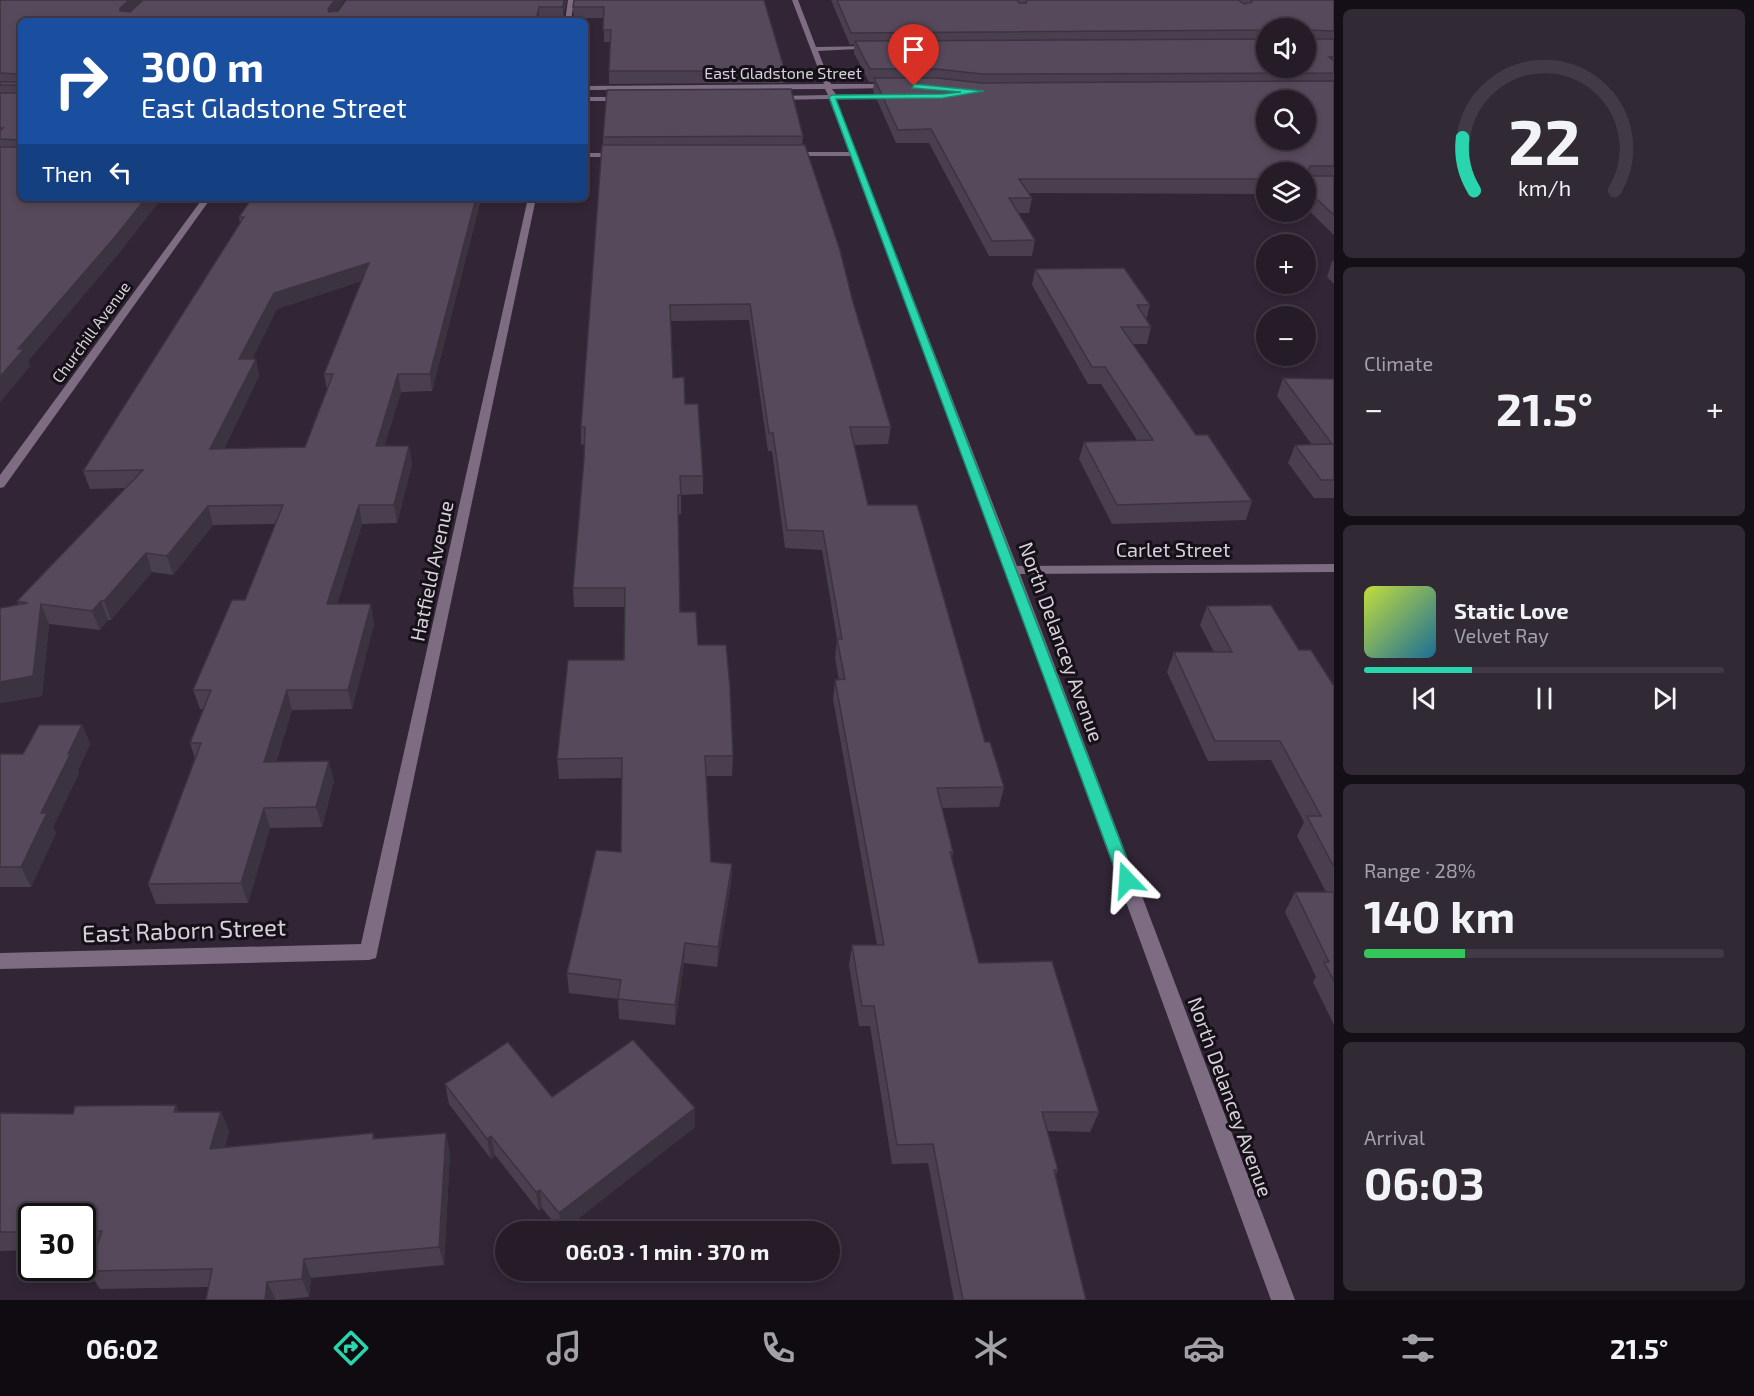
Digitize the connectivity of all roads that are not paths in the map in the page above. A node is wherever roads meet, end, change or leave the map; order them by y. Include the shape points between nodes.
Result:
1 (571, 0) edge
2 (795, 0) edge
3 (568, 18) edge
4 (885, 48) edge
5 (815, 49) junction
6 (900, 86) edge
7 (588, 88) edge
8 (835, 94) junction
9 (766, 98) edge
10 (588, 99) edge
11 (632, 99) edge
12 (632, 154) edge
13 (783, 154) edge
14 (853, 154) junction
15 (588, 155) edge
16 (205, 201) edge
17 (531, 201) edge
18 (0, 484) edge
19 (1334, 568) edge
20 (1012, 570) junction
21 (369, 952) joint
22 (0, 961) edge
23 (1283, 1300) edge

1 - 3 street
2 - 5 street, North Delancey Avenue
4 - 5 street
5 - 8 street, North Delancey Avenue
6 - 8 street, East Gladstone Street
7 - 8 street, East Gladstone Street
8 - 9 street, East Gladstone Street
8 - 14 street, North Delancey Avenue
10 - 11 street
12 - 15 street
13 - 14 street
14 - 20 street, North Delancey Avenue
16 - 18 street, Churchill Avenue
17 - 21 street, Hatfield Avenue
19 - 20 street, Carlet Street
20 - 23 street, North Delancey Avenue
21 - 22 street, East Raborn Street

